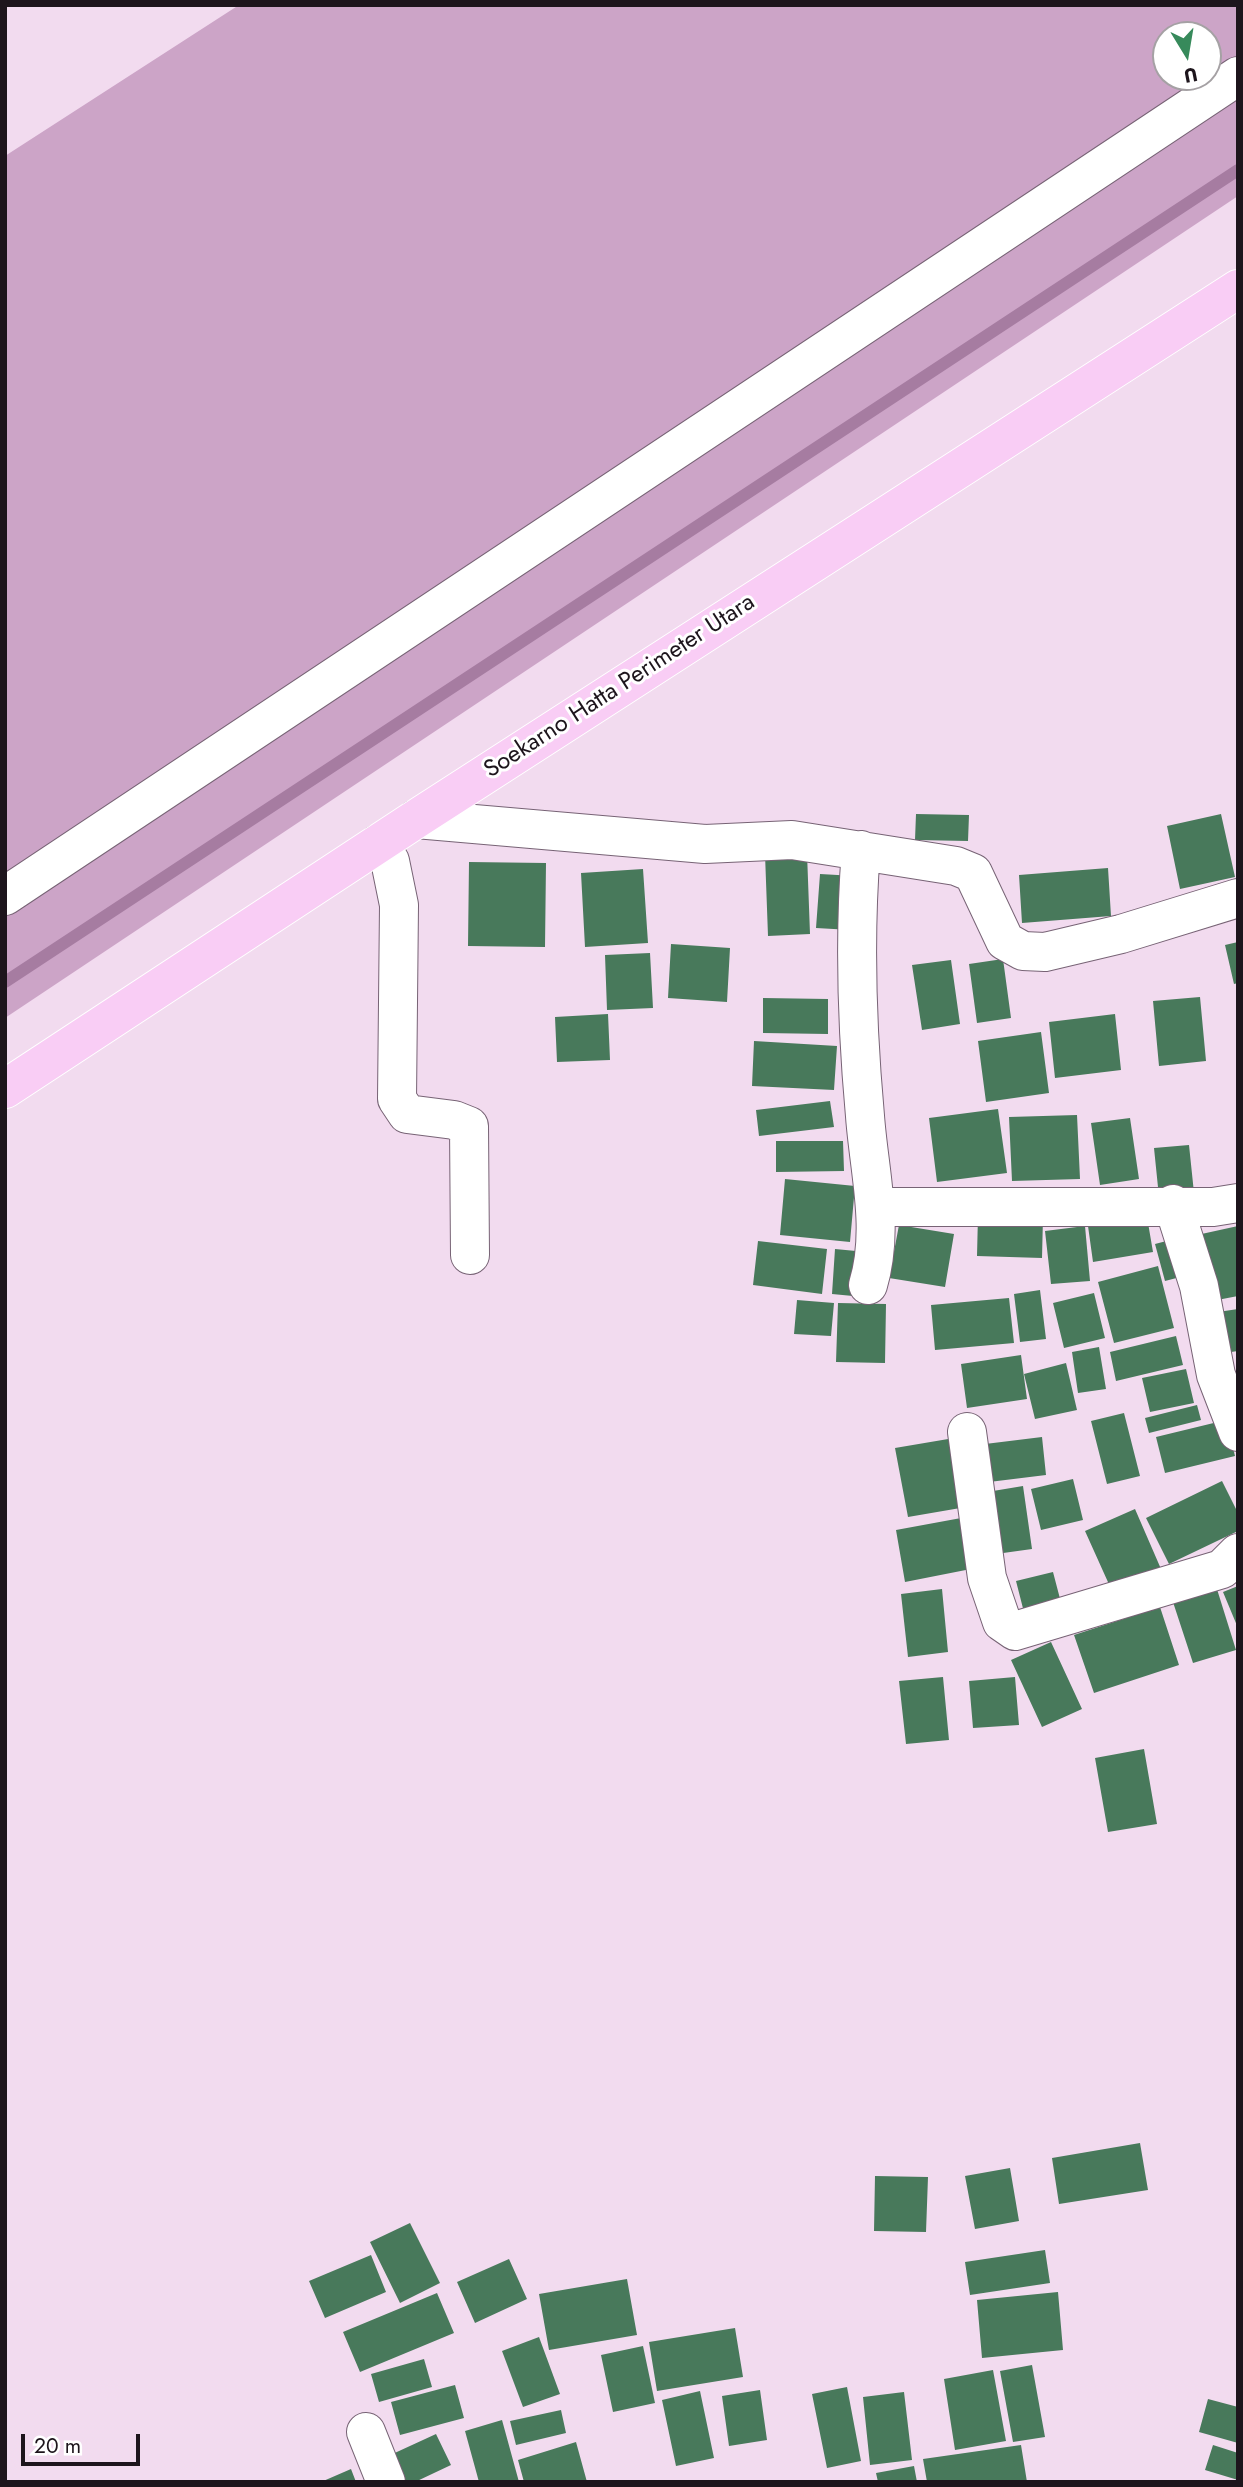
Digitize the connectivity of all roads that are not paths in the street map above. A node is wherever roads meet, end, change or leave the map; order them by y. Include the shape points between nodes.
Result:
1 (1238, 76) edge
2 (1238, 289) edge
3 (416, 819) junction
4 (378, 844) junction
5 (861, 849) junction
6 (5, 896) edge
7 (1238, 898) edge
8 (5, 1089) edge
9 (1238, 1203) edge
10 (1173, 1204) junction
11 (875, 1206) junction
12 (470, 1255) dead end
13 (868, 1285) dead end
14 (967, 1432) dead end
15 (1238, 1432) edge
16 (1238, 1553) edge
17 (366, 2432) dead end
18 (386, 2482) edge

1 - 6 street
2 - 3 main road, Soekarno Hatta Perimeter Utara
3 - 4 main road, Soekarno Hatta Perimeter Utara
3 - 5 street via 705,844 792,840
4 - 8 main road, Soekarno Hatta Perimeter Utara
4 - 12 street via 390,862 399,905 397,1099 407,1114 469,1126
5 - 7 street via 973,873 1005,942 1023,951 1045,952 1121,934
5 - 11 street via 856,924 864,1115
9 - 10 street via 1213,1207
10 - 11 street
10 - 15 street via 1199,1286 1216,1375
11 - 13 street via 877,1236
14 - 16 street via 987,1578 1002,1622 1015,1630 1222,1569
17 - 18 street

